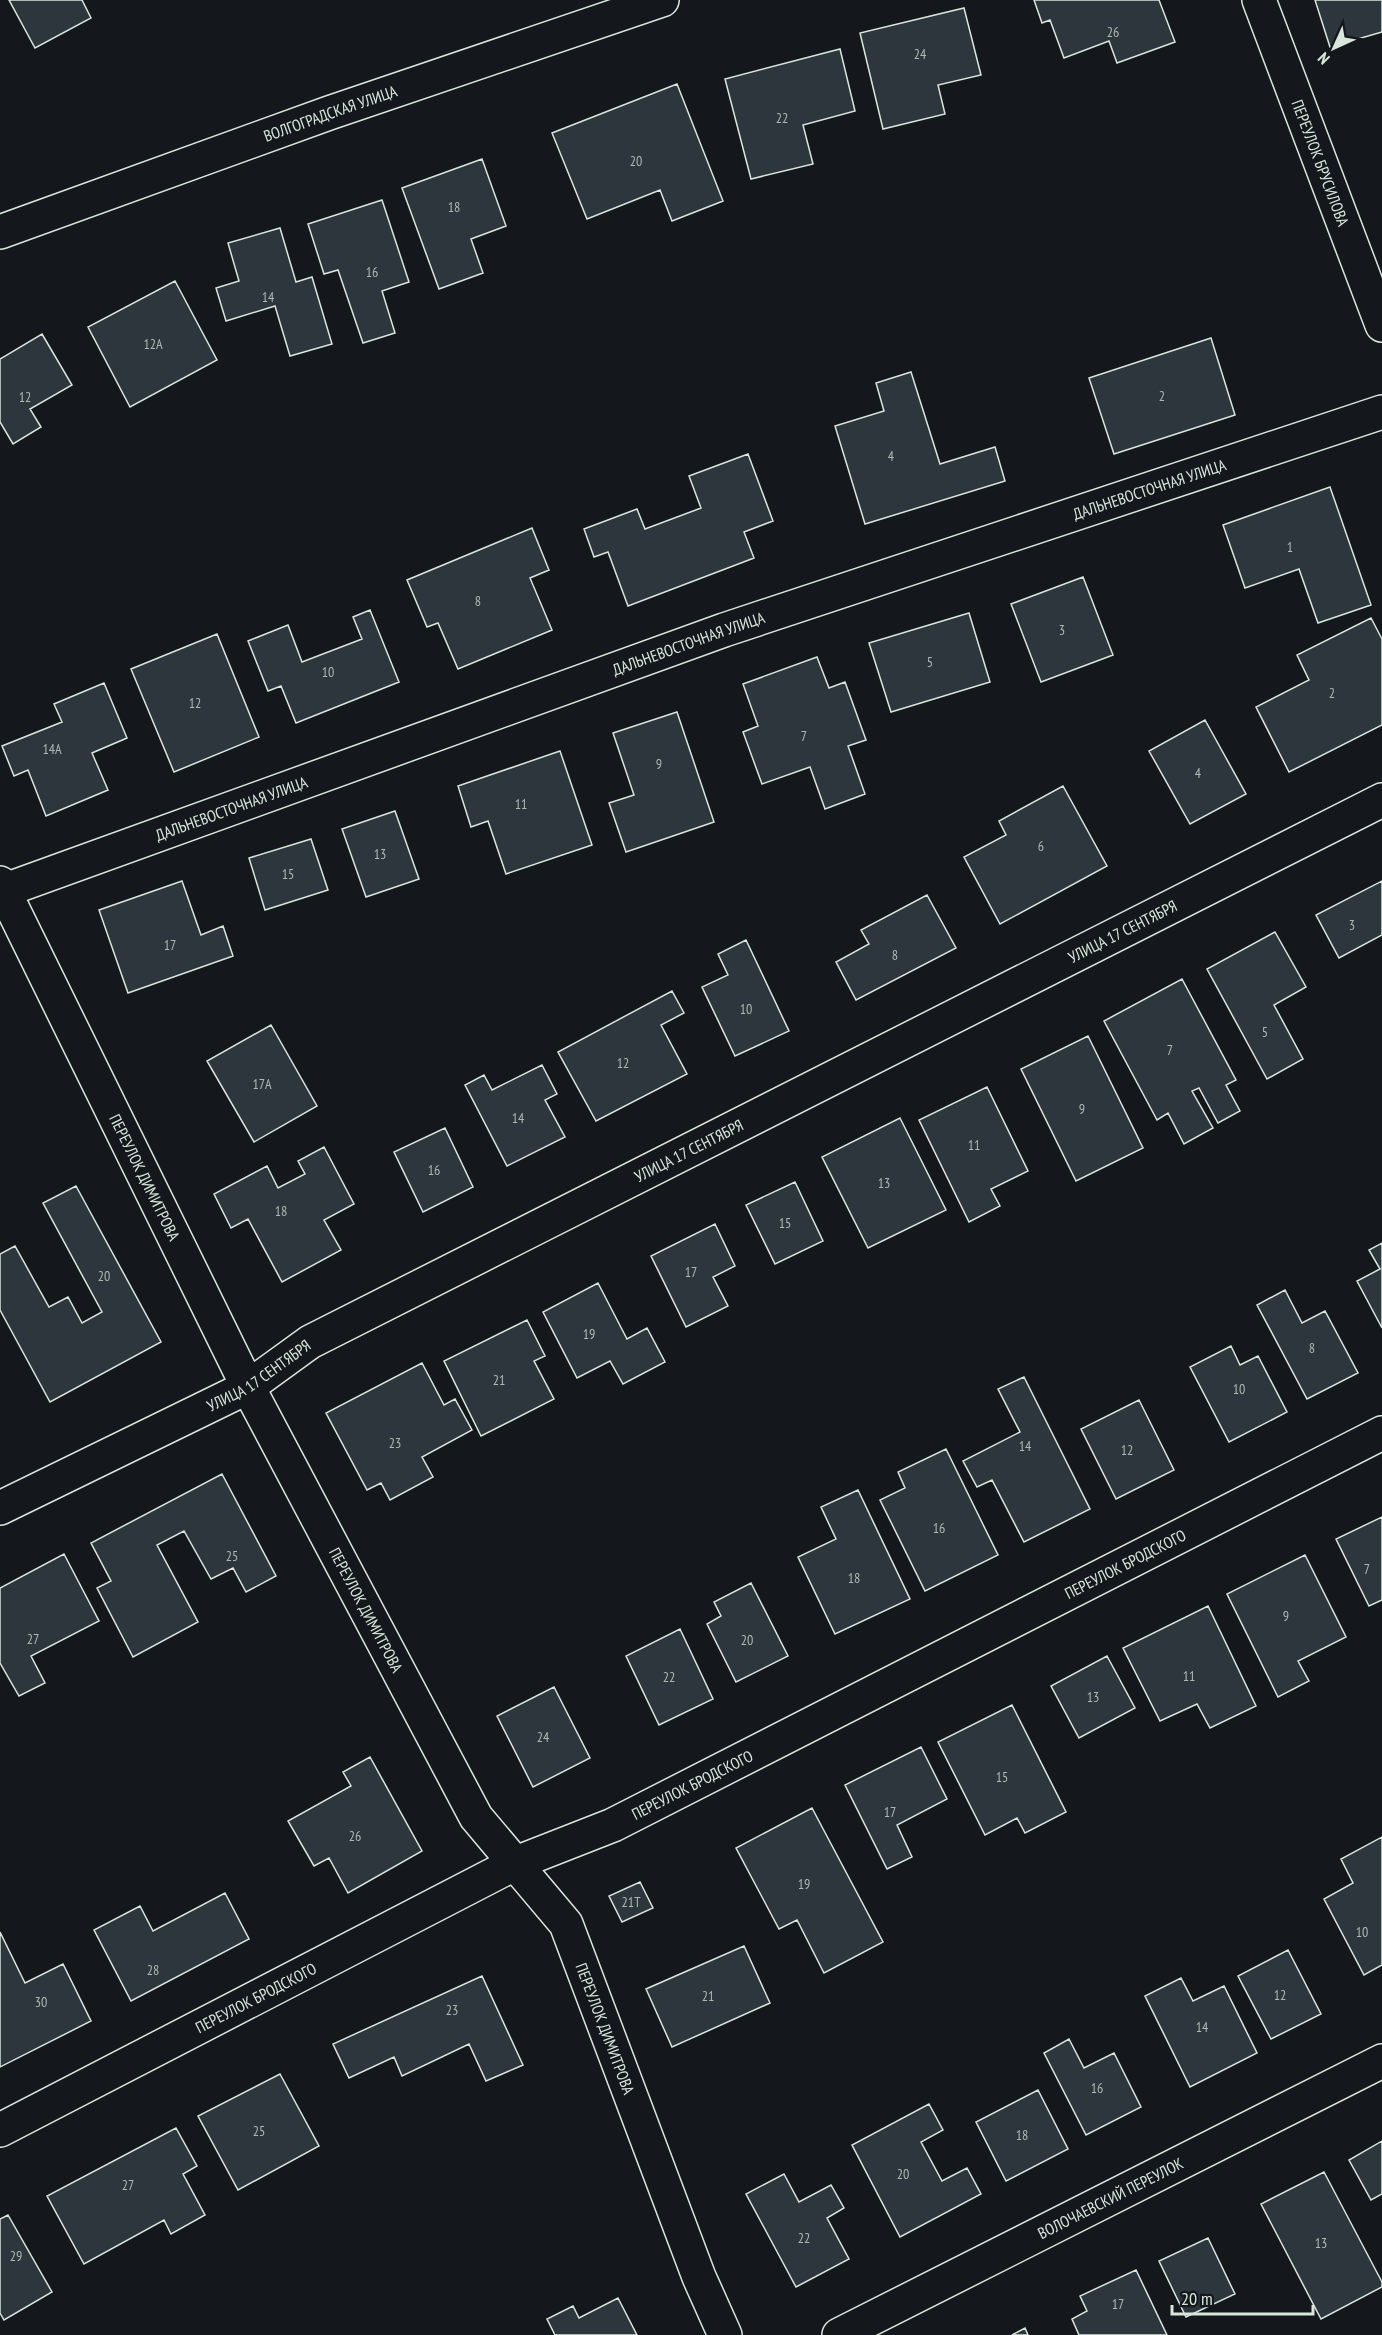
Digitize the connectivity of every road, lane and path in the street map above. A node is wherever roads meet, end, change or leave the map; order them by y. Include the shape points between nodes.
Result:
1 (662, 0) edge
2 (1259, 0) edge
3 (0, 232) edge
4 (1382, 325) edge
5 (1382, 412) edge
6 (1382, 800) edge
7 (1, 888) edge
8 (248, 1387) junction
9 (1382, 1433) edge
10 (0, 1509) edge
11 (516, 1863) junction
12 (1382, 2061) edge
13 (0, 2130) edge
14 (725, 2335) edge
15 (839, 2335) edge

1 - 3 street, ВОЛГОГРАДСКАЯ УЛИЦА via 329,112
2 - 4 street, ПЕРЕУЛОК БРУСИЛОВА
5 - 7 street, ДАЛЬНЕВОСТОЧНАЯ УЛИЦА via 724,630
6 - 8 street, УЛИЦА 17 СЕНТЯБРЯ via 310,1342
7 - 8 street, ПЕРЕУЛОК ДИМИТРОВА
8 - 10 street, УЛИЦА 17 СЕНТЯБРЯ
8 - 11 street, ПЕРЕУЛОК ДИМИТРОВА via 476,1817
9 - 11 street, ПЕРЕУЛОК БРОДСКОГО via 613,1825
11 - 13 street, ПЕРЕУЛОК БРОДСКОГО
11 - 14 street, ПЕРЕУЛОК ДИМИТРОВА via 566,1924 699,2277
12 - 15 street, ВОЛОЧАЕВСКИЙ ПЕРЕУЛОК

